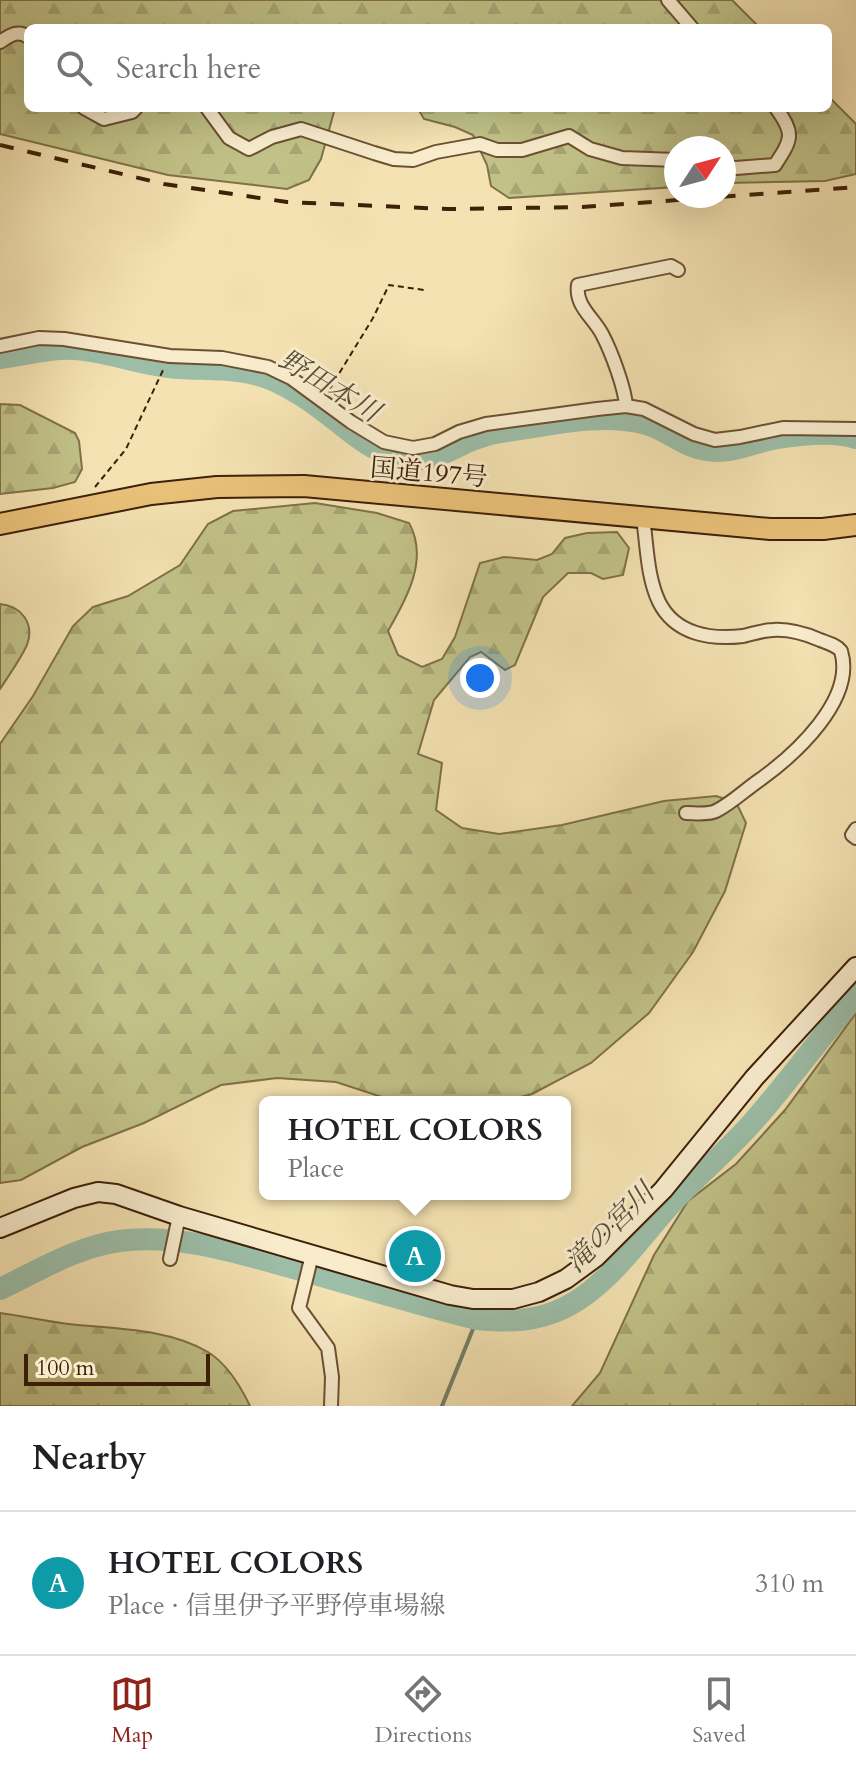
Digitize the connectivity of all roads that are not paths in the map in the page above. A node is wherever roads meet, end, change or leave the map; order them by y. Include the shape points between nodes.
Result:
1 (668, 0) edge
2 (689, 24) edge
3 (24, 34) edge
4 (0, 42) edge
5 (91, 112) edge
6 (132, 112) edge
7 (210, 112) edge
8 (779, 112) edge
9 (664, 160) edge
10 (736, 168) edge
11 (678, 270) dead end
12 (0, 346) edge
13 (626, 406) junction
14 (856, 429) edge
15 (643, 518) junction
16 (0, 524) edge
17 (856, 525) edge
18 (686, 813) dead end
19 (856, 829) edge
20 (856, 838) edge
21 (856, 967) edge
22 (178, 1220) junction
23 (0, 1228) edge
24 (312, 1258) junction
25 (170, 1259) dead end
26 (331, 1406) edge

1 - 2 street
3 - 4 street
5 - 6 street via 104,119
7 - 9 street via 229,138 249,149 301,129 394,159 413,160 480,144 522,150 569,136 622,158
8 - 10 street via 787,124 789,143 775,165
11 - 13 street via 671,266 578,285 579,301 602,333
12 - 13 street via 64,339 268,367 384,442 413,448 486,424
13 - 14 street via 715,440 783,428
15 - 16 highway, 国道197号 via 304,486 151,494
15 - 17 highway, 国道197号 via 770,529
15 - 18 street via 653,584 671,619 705,637 772,630 805,633 838,647 853,677 841,710 801,750 714,813
19 - 20 street
21 - 24 main road via 755,1077 663,1190 596,1257 566,1279 513,1299 473,1299
22 - 23 main road via 116,1194 98,1192
22 - 24 main road
22 - 25 street
24 - 26 street via 299,1308 328,1348

